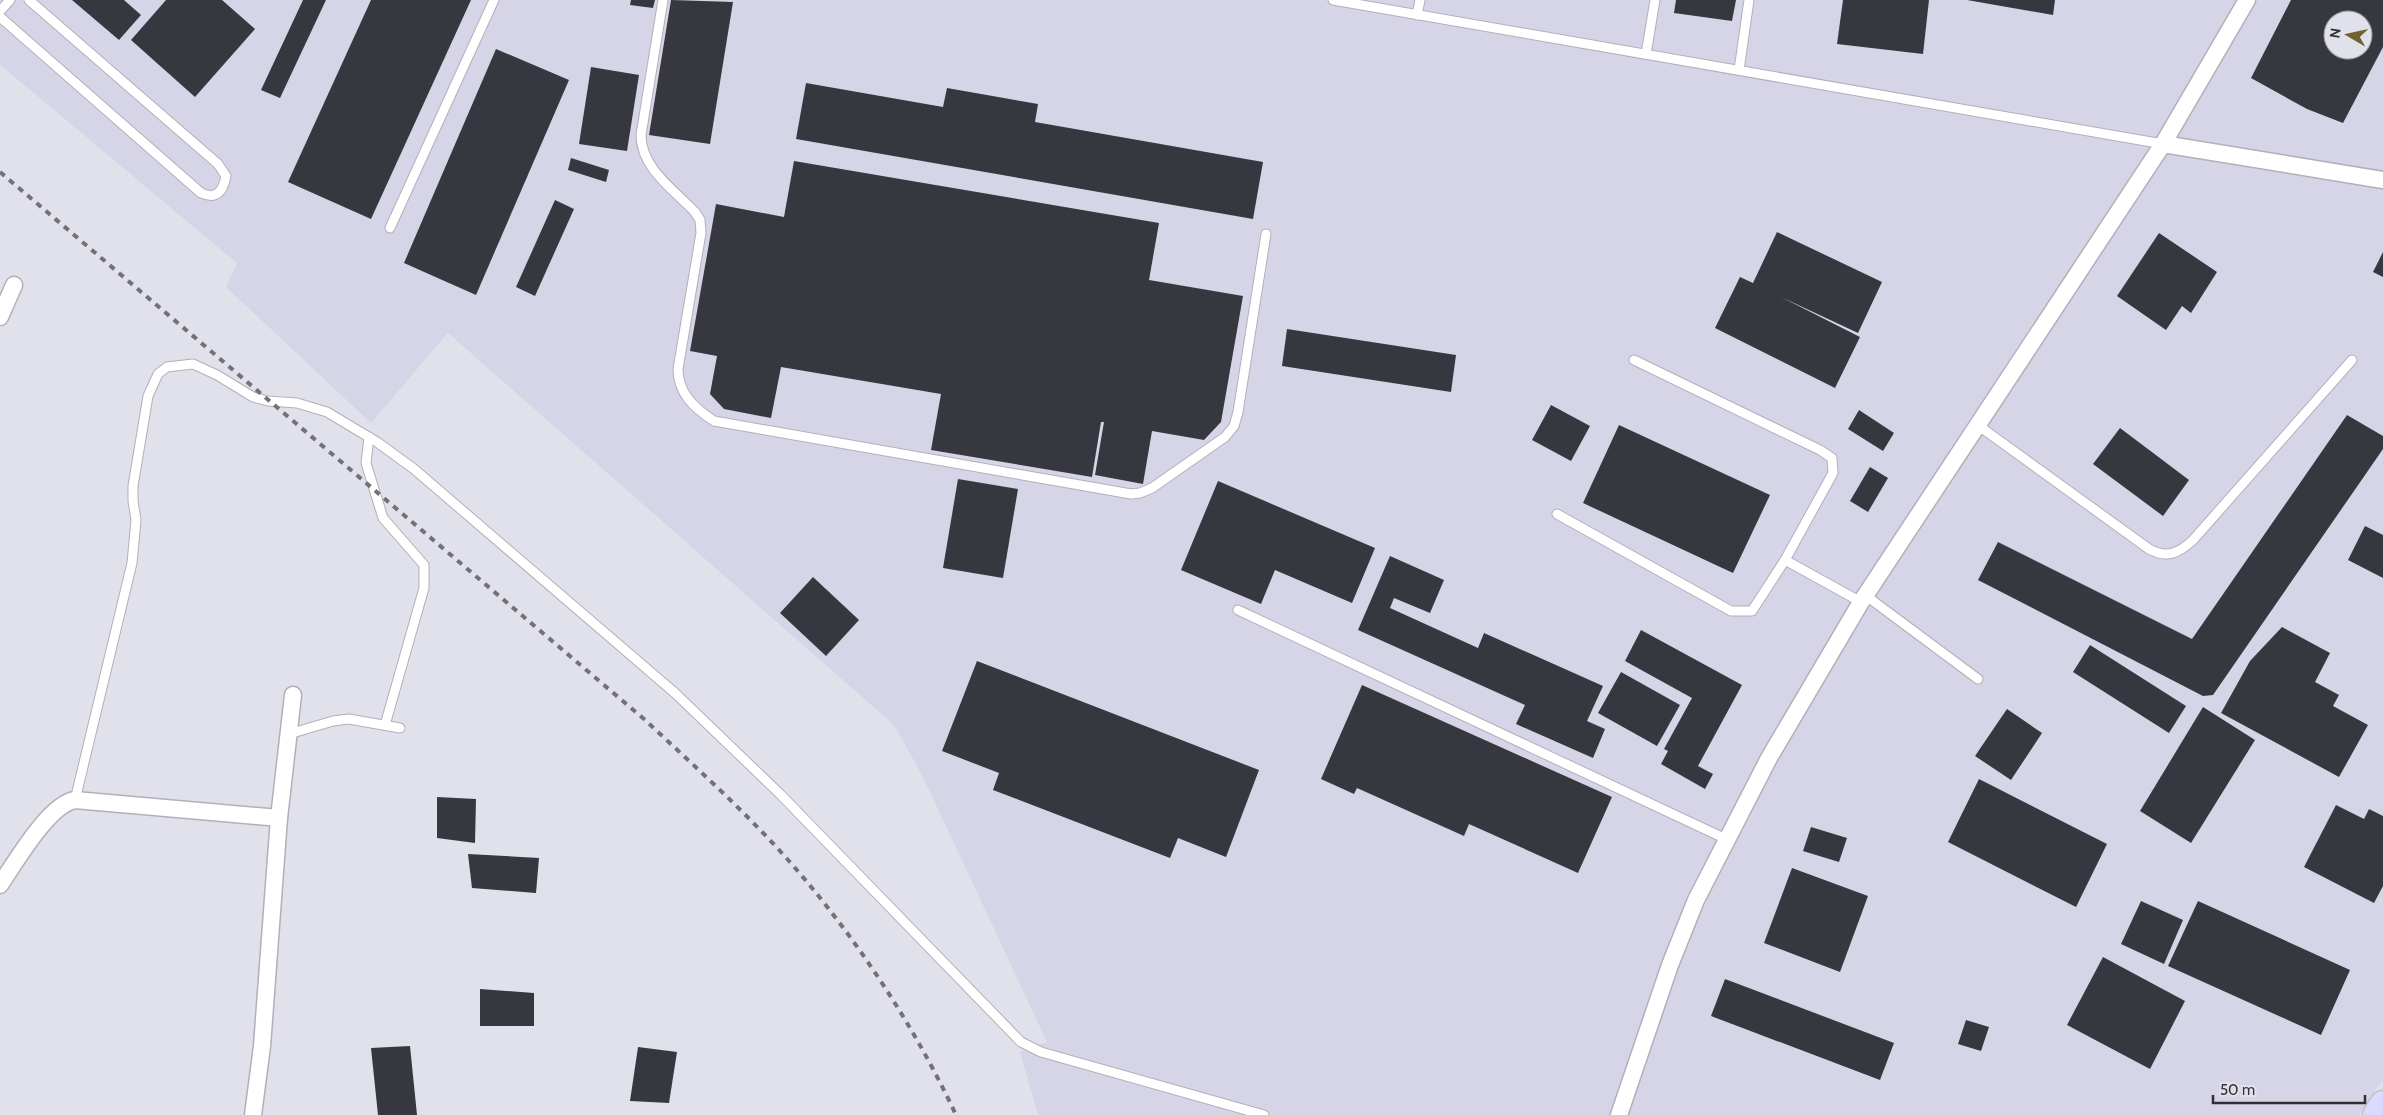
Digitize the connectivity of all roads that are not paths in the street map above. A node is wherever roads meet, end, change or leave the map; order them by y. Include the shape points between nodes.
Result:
1 (10, 0) edge
2 (29, 0) edge
3 (494, 0) edge
4 (663, 0) edge
5 (1333, 0) edge
6 (1420, 0) edge
7 (1655, 0) edge
8 (1749, 0) edge
9 (2247, 0) edge
10 (1366, 3) edge
11 (0, 11) edge
12 (1417, 15) junction
13 (0, 17) edge
14 (1646, 54) junction
15 (1739, 70) junction
16 (2163, 144) junction
17 (2383, 180) edge
18 (390, 228) dead end
19 (1266, 234) dead end
20 (14, 285) dead end
21 (0, 317) edge
22 (1634, 360) dead end
23 (2352, 360) dead end
24 (1979, 426) junction
25 (369, 437) junction
26 (1557, 514) dead end
27 (1785, 560) junction
28 (1863, 599) junction
29 (1238, 610) dead end
30 (1978, 679) dead end
31 (294, 695) dead end
32 (385, 725) junction
33 (400, 728) dead end
34 (289, 734) junction
35 (75, 800) junction
36 (279, 818) junction
37 (1726, 839) junction
38 (0, 884) edge
39 (2383, 1104) edge
40 (252, 1115) edge
41 (1264, 1115) edge
42 (1619, 1115) edge
43 (2376, 1115) edge

1 - 11 lane
2 - 13 lane via 218,164 226,176 217,195 210,197 201,193
3 - 18 lane
4 - 19 lane via 641,147 651,168 700,220 701,233 678,383 702,414 714,421 1140,494 1225,437 1234,426
5 - 10 lane
6 - 12 lane
7 - 14 lane
8 - 15 lane
9 - 16 street
10 - 12 lane
12 - 14 lane
14 - 15 lane
15 - 16 lane
16 - 17 street
16 - 24 street
20 - 21 street
22 - 27 lane via 1832,458 1833,473
23 - 24 lane via 2194,540 2174,554 2164,555 2149,550
24 - 28 street
25 - 32 lane via 366,463 383,518 424,566 424,588
25 - 35 lane via 327,412 297,403 253,397 193,364 166,367 158,374 148,396 133,486 136,520 132,563
25 - 41 lane via 414,469 675,693 780,794 1021,1042 1041,1052
26 - 27 lane via 1731,611 1752,611
27 - 28 lane
28 - 30 lane
28 - 37 street via 1769,758
29 - 37 lane
31 - 34 street
32 - 33 lane
32 - 34 lane via 349,719
34 - 36 street
35 - 36 street
35 - 38 street via 68,801 54,812
36 - 40 street via 262,1046
37 - 42 street via 1696,900 1674,956
39 - 43 main road

